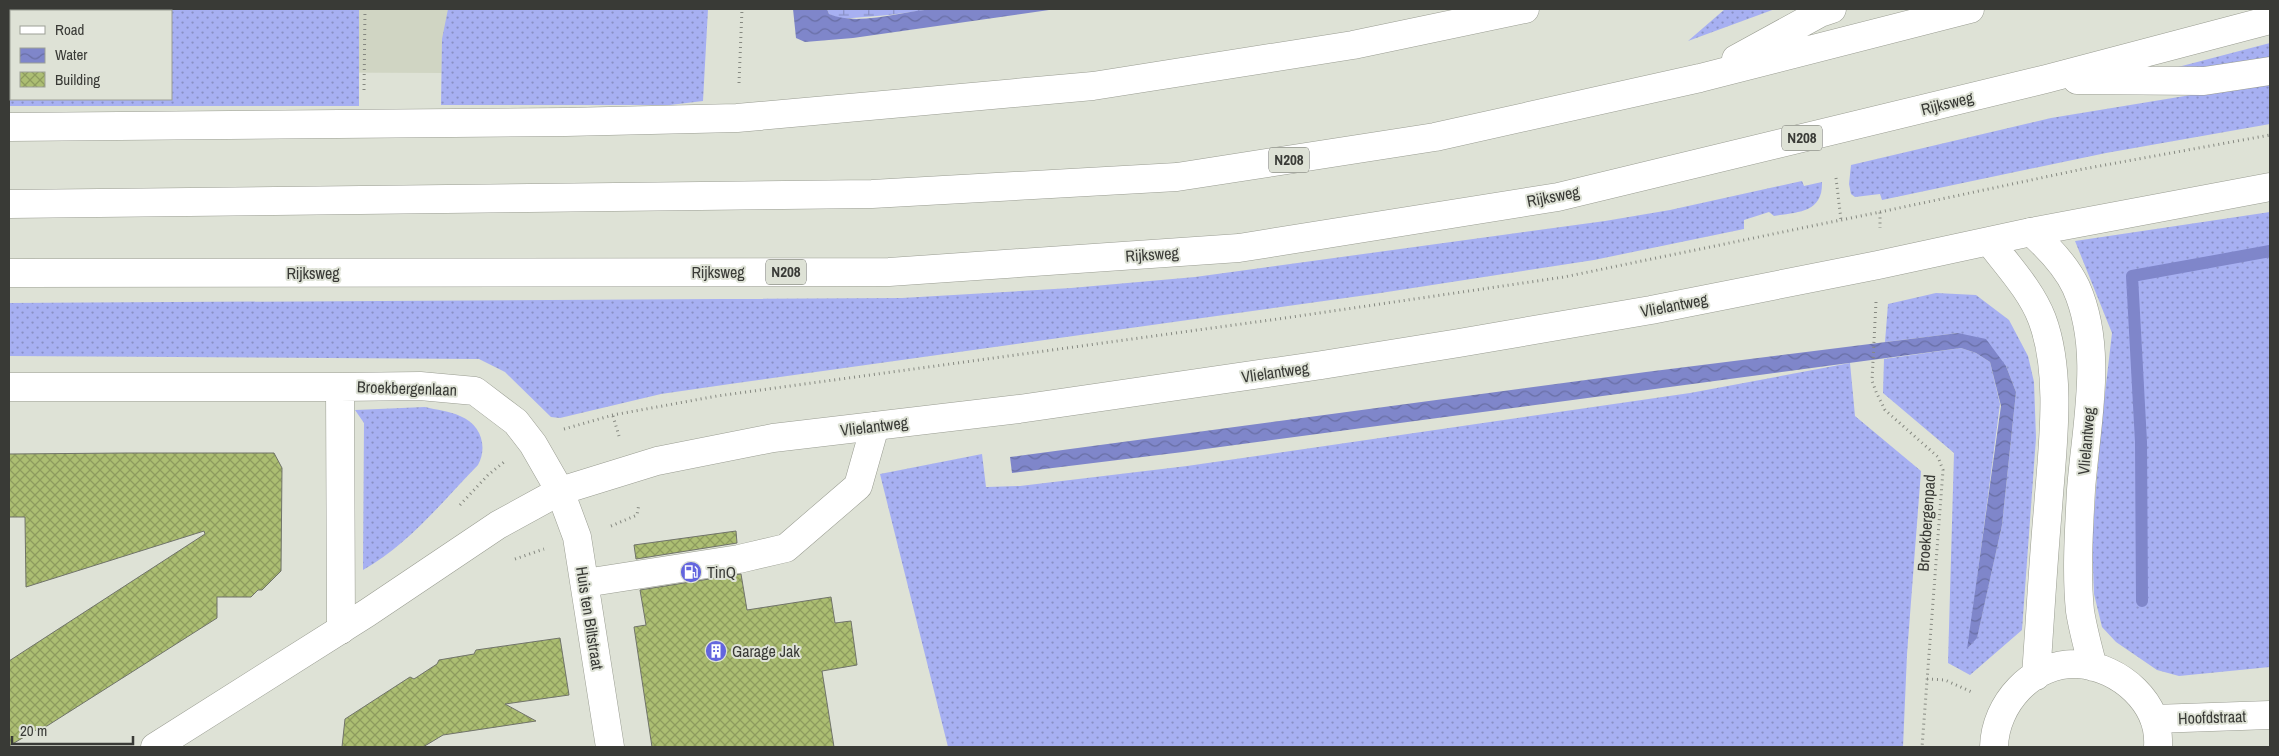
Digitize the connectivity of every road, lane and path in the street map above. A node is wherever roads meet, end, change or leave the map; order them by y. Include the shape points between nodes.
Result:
1 (365, 9) edge
2 (742, 9) edge
3 (1525, 9) edge
4 (1832, 9) edge
5 (1970, 9) edge
6 (2270, 20) edge
7 (2270, 70) edge
8 (1700, 78) junction
9 (2046, 79) junction
10 (364, 95) dead end
11 (738, 118) junction
12 (9, 127) edge
13 (2270, 135) edge
14 (1836, 178) dead end
15 (2270, 186) edge
16 (9, 204) edge
17 (1880, 212) dead end
18 (2031, 232) junction
19 (1988, 241) junction
20 (9, 274) edge
21 (1875, 336) dead end
22 (340, 387) junction
23 (9, 388) edge
24 (875, 426) junction
25 (533, 444) junction
26 (560, 490) junction
27 (585, 583) junction
28 (341, 630) junction
29 (2093, 667) junction
30 (2036, 676) junction
31 (1927, 679) junction
32 (2004, 707) junction
33 (2270, 715) edge
34 (2154, 719) junction
35 (155, 747) edge
36 (610, 747) edge
37 (1922, 747) edge
38 (1994, 747) edge
39 (2158, 747) edge

1 - 10 path
2 - 11 path
3 - 11 main road via 1353,45 1093,86
4 - 8 main road, N208
5 - 8 main road, N208
6 - 9 main road, Rijksweg / N208
7 - 9 main road, N208 via 2204,81
8 - 16 main road, N208 via 1435,137 1177,177 872,194
9 - 20 main road, Rijksweg / N208 via 1558,197 1239,248 889,272
11 - 12 main road
13 - 17 path via 2083,169
14 - 25 path via 1840,220 1564,277 671,404 572,426
15 - 18 main road, Vlielantweg
18 - 19 main road, Vlielantweg
18 - 29 main road, Vlielantweg via 2050,249 2075,285 2083,305 2090,345 2079,571 2080,611
19 - 24 main road, Vlielantweg via 1651,310 1459,343 1019,409
19 - 30 main road, Vlielantweg via 2020,282 2042,319 2050,350 2053,431
21 - 31 path, Broekbergenpad via 1872,381 1885,410 1931,449 1943,470
22 - 23 main road
22 - 25 main road, Broekbergenlaan via 420,386 475,391 516,422
22 - 28 main road, Broekbergenlaan
24 - 26 main road, Vlielantweg via 773,438 667,460
24 - 27 main road via 858,486 786,548 739,559
25 - 26 main road, Broekbergenlaan
26 - 27 main road, Huis ten Biltstraat via 577,537
26 - 28 main road via 498,525
27 - 36 main road, Huis ten Biltstraat
28 - 35 main road
29 - 30 main road via 2063,666
29 - 34 main road via 2129,684 2140,695
30 - 32 main road via 2017,689
31 - 32 path via 1945,680
31 - 37 path, Broekbergenpad
32 - 38 main road via 1996,728
33 - 34 main road, Hoofdstraat
34 - 39 main road

